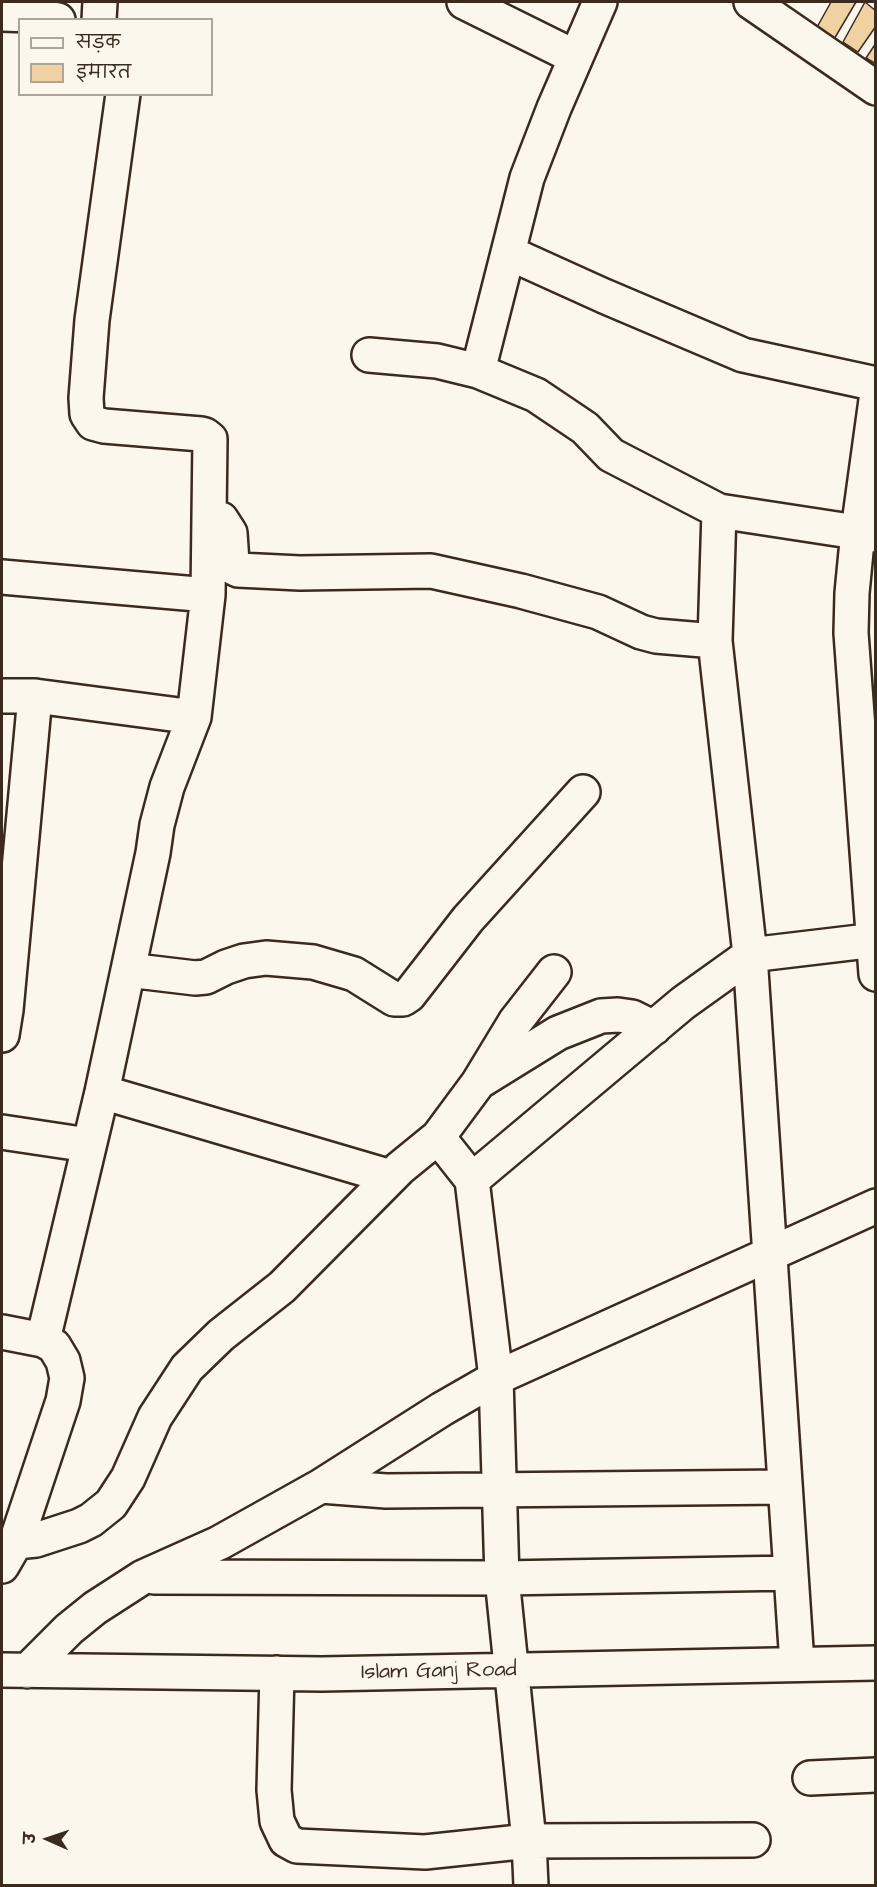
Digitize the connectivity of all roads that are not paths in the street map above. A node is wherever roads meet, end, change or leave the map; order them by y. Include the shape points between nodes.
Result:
1 (100, 2) edge
2 (464, 2) edge
3 (600, 2) edge
4 (751, 2) edge
5 (2, 14) edge
6 (47, 18) edge
7 (99, 18) edge
8 (575, 57) junction
9 (876, 88) edge
10 (123, 96) edge
11 (509, 253) junction
12 (369, 355) dead end
13 (478, 371) junction
14 (876, 384) edge
15 (876, 400) edge
16 (719, 511) junction
17 (210, 514) junction
18 (867, 533) edge
19 (2, 577) edge
20 (208, 595) junction
21 (715, 641) junction
22 (2, 696) edge
23 (35, 696) junction
24 (195, 717) junction
25 (583, 792) dead end
26 (11, 859) edge
27 (874, 940) edge
28 (750, 955) junction
29 (128, 970) junction
30 (555, 972) dead end
31 (876, 974) edge
32 (3, 1018) edge
33 (654, 1028) junction
34 (478, 1083) junction
35 (102, 1092) junction
36 (2, 1132) edge
37 (438, 1137) junction
38 (88, 1145) junction
39 (391, 1177) junction
40 (472, 1180) junction
41 (876, 1206) edge
42 (770, 1255) junction
43 (2, 1332) edge
44 (43, 1340) junction
45 (495, 1378) junction
46 (321, 1486) junction
47 (784, 1487) junction
48 (501, 1490) junction
49 (9, 1554) edge
50 (791, 1573) junction
51 (143, 1577) junction
52 (502, 1578) junction
53 (876, 1663) edge
54 (797, 1664) junction
55 (510, 1670) junction
56 (14, 1671) edge
57 (277, 1673) junction
58 (876, 1775) edge
59 (810, 1778) dead end
60 (753, 1840) dead end
61 (529, 1841) junction
62 (531, 1886) edge

1 - 7 street
2 - 8 street
3 - 8 street
4 - 9 street
5 - 6 street
8 - 11 street via 527,178
10 - 17 street via 92,320 87,414 93,423 104,426 209,437
11 - 13 street
11 - 14 street via 743,355
12 - 13 street via 437,361
13 - 16 street via 536,395 585,428 611,455
15 - 18 street
16 - 18 street
16 - 21 street
17 - 20 street
17 - 21 street via 220,518 230,533 232,562 238,570 431,571 598,612 657,636
18 - 27 street via 852,593 851,633
19 - 20 street
20 - 24 street
21 - 28 street
22 - 23 street
23 - 24 street
23 - 26 street
24 - 29 street via 161,807
25 - 29 street via 468,919 403,999 394,999 354,974 313,962 266,958 244,961 195,978
26 - 32 street
27 - 28 street
27 - 31 street
28 - 33 street
28 - 42 street
29 - 35 street
30 - 34 street via 515,1022
33 - 34 street via 632,1017 601,1016 558,1033
33 - 40 street
34 - 37 street
35 - 38 street
35 - 39 street
36 - 38 street
37 - 39 street
37 - 40 street
38 - 44 street
39 - 49 street via 282,1287 221,1335 187,1368 155,1417 128,1478 111,1504 79,1526
40 - 45 street
41 - 42 street
42 - 45 street
42 - 47 street
43 - 44 street
44 - 49 street via 54,1346 68,1378
45 - 46 street
45 - 48 street
46 - 48 street via 386,1491
46 - 51 street via 219,1543
47 - 48 street
47 - 50 street
48 - 52 street
50 - 52 street
50 - 54 street
51 - 52 street
51 - 56 street
52 - 55 street
53 - 54 street, Islam Ganj Road
54 - 55 street, Islam Ganj Road
55 - 57 street, Islam Ganj Road
55 - 61 street
56 - 57 street, Islam Ganj Road
57 - 61 street via 274,1790 277,1821 286,1840 297,1845 425,1852
58 - 59 street
60 - 61 street
61 - 62 street

